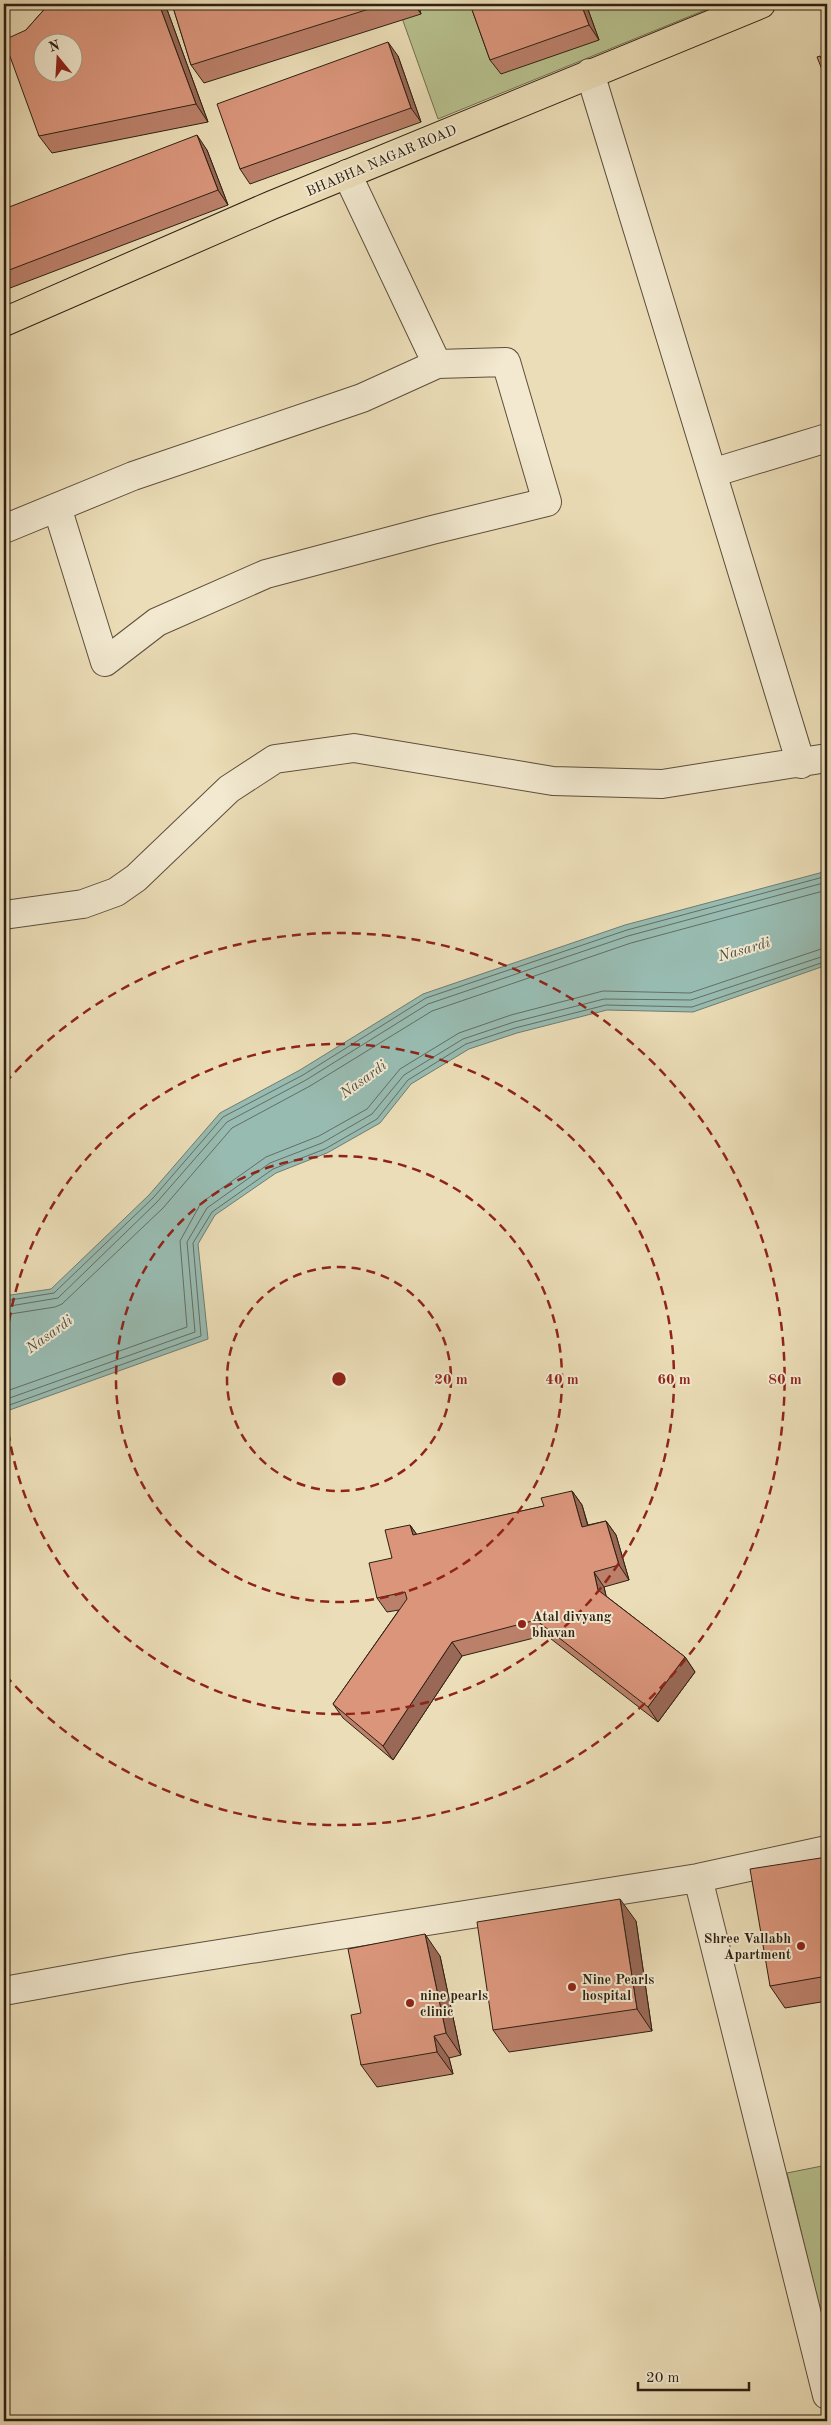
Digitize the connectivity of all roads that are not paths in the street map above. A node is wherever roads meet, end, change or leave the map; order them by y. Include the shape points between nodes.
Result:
1 (761, 4) edge
2 (590, 73) junction
3 (347, 174) junction
4 (4, 322) edge
5 (437, 364) junction
6 (827, 438) edge
7 (712, 473) junction
8 (56, 507) junction
9 (4, 529) edge
10 (827, 758) edge
11 (801, 764) junction
12 (4, 915) edge
13 (827, 1850) edge
14 (698, 1878) junction
15 (4, 1991) edge
16 (827, 2395) edge

1 - 2 main road, BHABHA NAGAR ROAD
2 - 3 main road, BHABHA NAGAR ROAD
2 - 7 street
3 - 4 main road, BHABHA NAGAR ROAD
3 - 5 street
5 - 8 street via 362,398 133,476
5 - 8 street via 506,362 547,502 266,574 157,622 105,662
6 - 7 street
7 - 11 street
8 - 9 street
10 - 11 street
11 - 12 street via 662,784 553,781 354,748 276,759 229,789 136,878 116,892 83,904
13 - 14 street
14 - 15 street
14 - 16 street

